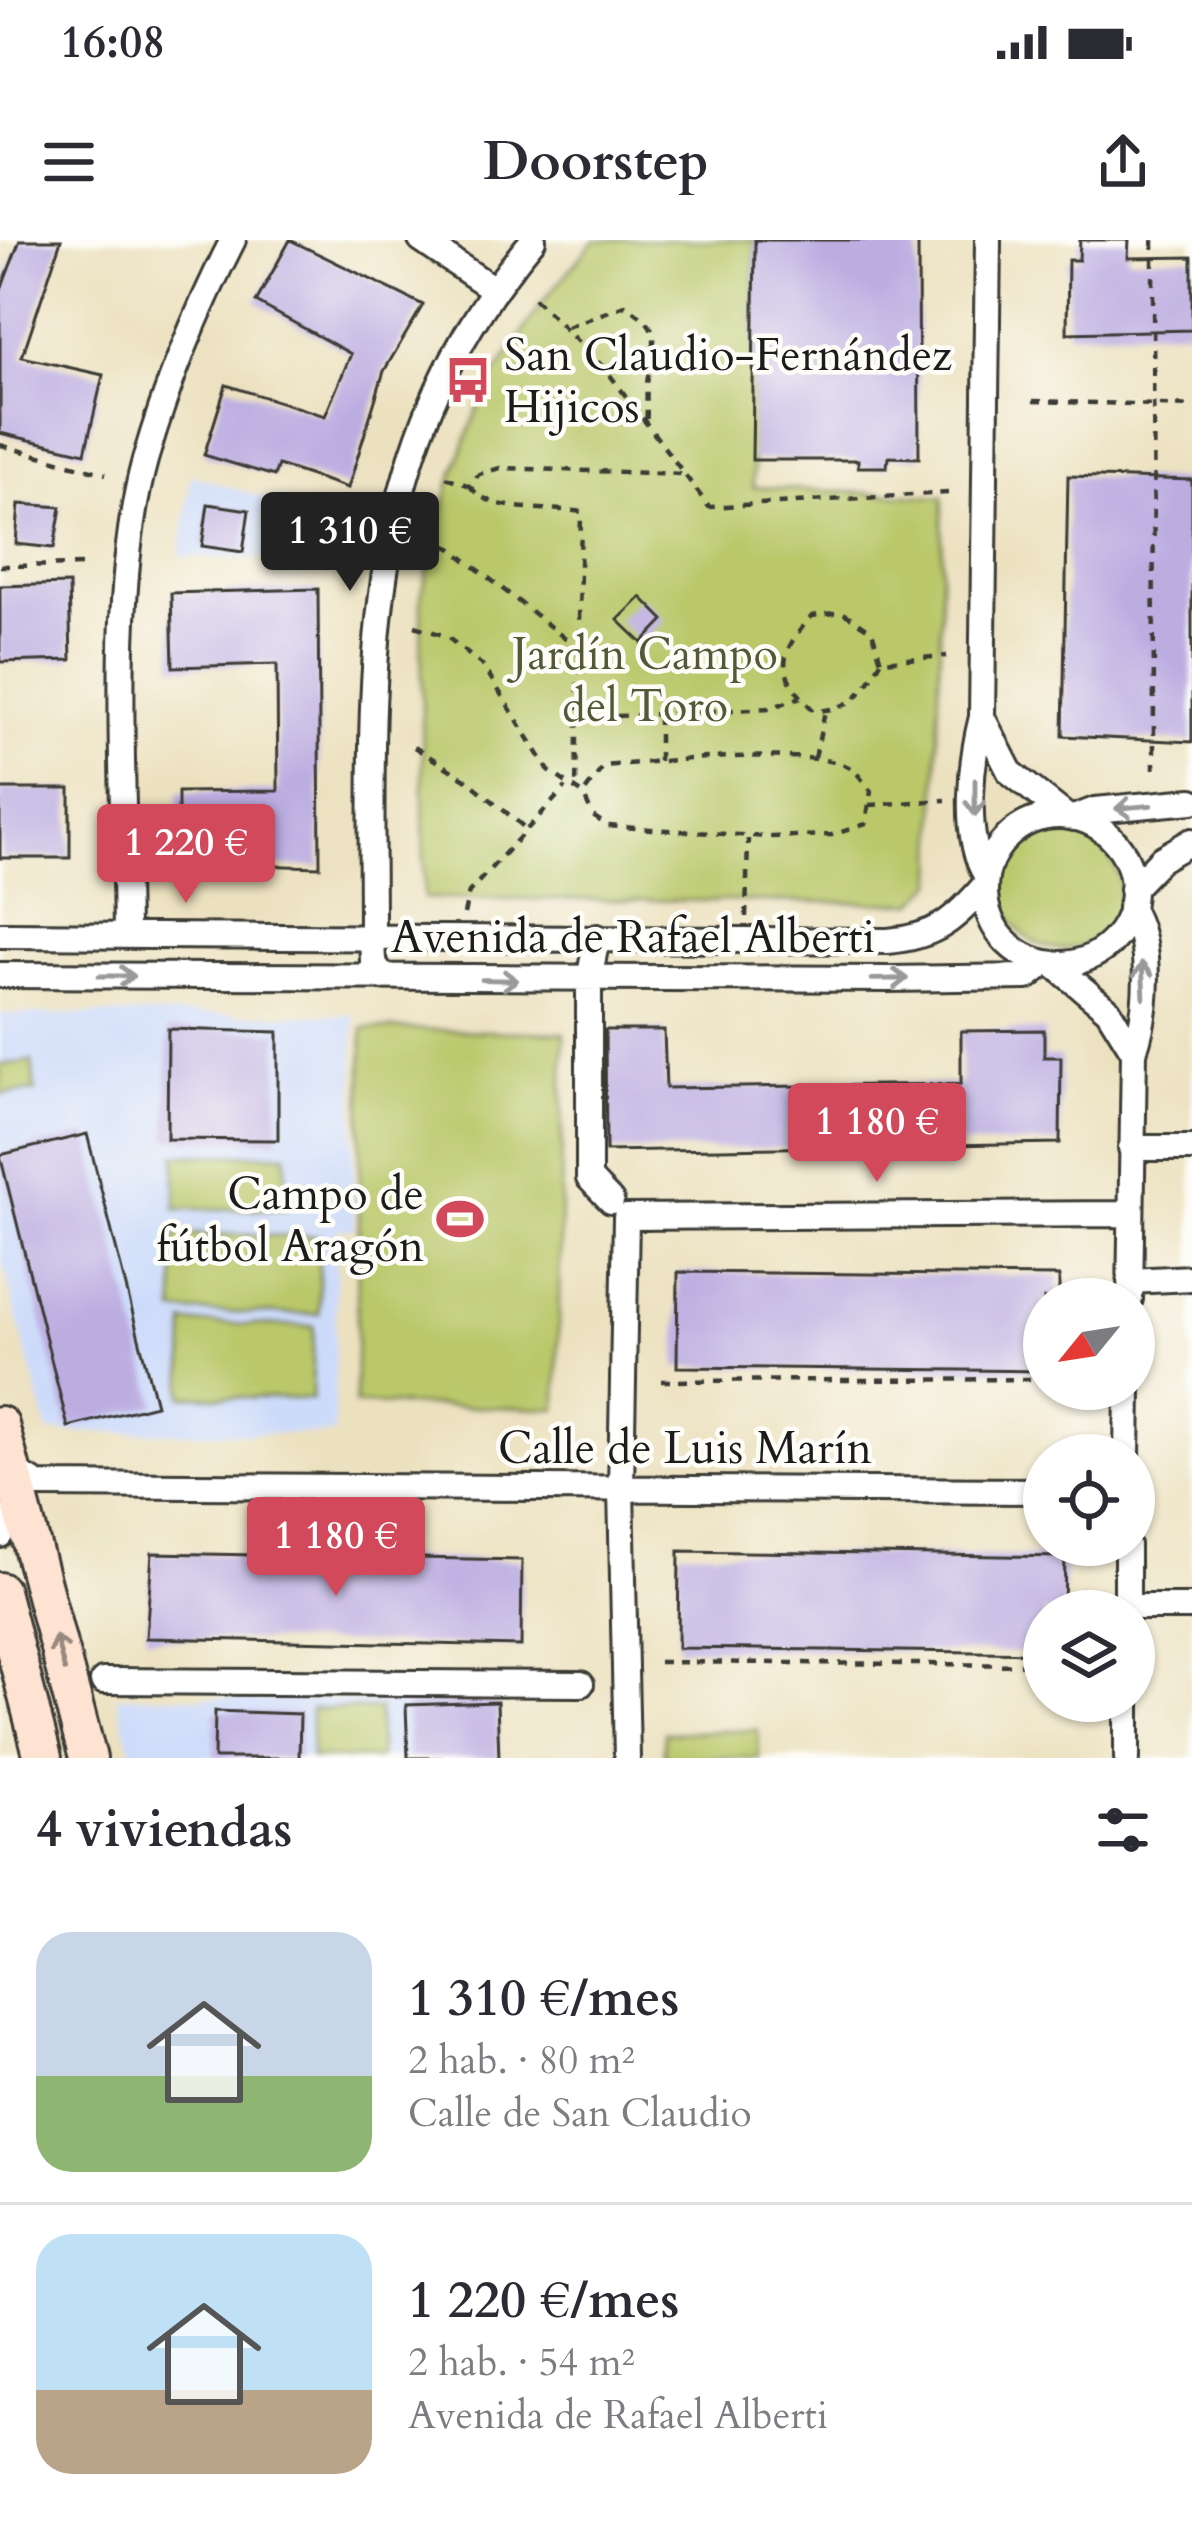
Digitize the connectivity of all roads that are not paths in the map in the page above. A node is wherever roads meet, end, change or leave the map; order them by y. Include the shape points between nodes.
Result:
1 (233, 240) edge
2 (421, 240) edge
3 (533, 240) edge
4 (988, 240) edge
5 (495, 290) junction
6 (982, 717) junction
7 (1192, 801) edge
8 (1071, 817) junction
9 (1192, 841) edge
10 (986, 880) junction
11 (1131, 898) junction
12 (0, 935) edge
13 (126, 935) junction
14 (597, 937) junction
15 (372, 939) junction
16 (1049, 963) junction
17 (0, 975) edge
18 (383, 977) junction
19 (589, 981) junction
20 (1134, 1052) junction
21 (1131, 1148) junction
22 (1192, 1148) edge
23 (611, 1201) dead end
24 (1129, 1214) junction
25 (1130, 1278) edge
26 (1192, 1278) edge
27 (1155, 1285) edge
28 (12, 1462) edge
29 (621, 1489) junction
30 (1023, 1491) edge
31 (16, 1541) edge
32 (0, 1591) edge
33 (1192, 1607) edge
34 (1155, 1608) edge
35 (103, 1681) dead end
36 (581, 1684) dead end
37 (1127, 1722) edge
38 (43, 1758) edge
39 (88, 1758) edge
40 (627, 1758) edge
41 (1127, 1758) edge

1 - 13 street via 198,309 144,464 129,570 123,718
2 - 5 street
3 - 5 street
4 - 6 street
5 - 15 street via 409,459 383,558 373,680
6 - 8 street via 1010,772
6 -> 10 street via 975,857
7 -> 8 street
8 - 10 street via 1018,828 999,847
8 - 11 street via 1123,854
9 - 11 street via 1161,859
10 - 14 street, Avenida de Rafael Alberti via 952,923 923,938
10 - 16 street via 996,929 1010,946
11 - 16 street via 1121,929 1095,955
20 -> 11 street via 1144,1003 1141,924
12 - 13 street, Avenida de Rafael Alberti
13 - 15 street, Avenida de Rafael Alberti
14 - 15 street, Avenida de Rafael Alberti
14 - 19 street
15 - 18 street
19 -> 16 street, Avenida de Rafael Alberti via 1027,977
16 - 20 street via 1108,1010
17 -> 18 street, Avenida de Rafael Alberti
18 -> 19 street, Avenida de Rafael Alberti
19 - 23 street via 589,1178
20 - 21 street
21 - 22 street
21 - 24 street
24 - 25 street
24 - 29 street via 626,1217
26 - 27 street
28 - 29 street, Calle de Luis Marín
28 - 31 street
29 - 30 street, Calle de Luis Marín
29 - 40 street
39 -> 31 street
32 - 38 street
33 - 34 street
35 - 36 street
37 - 41 street

